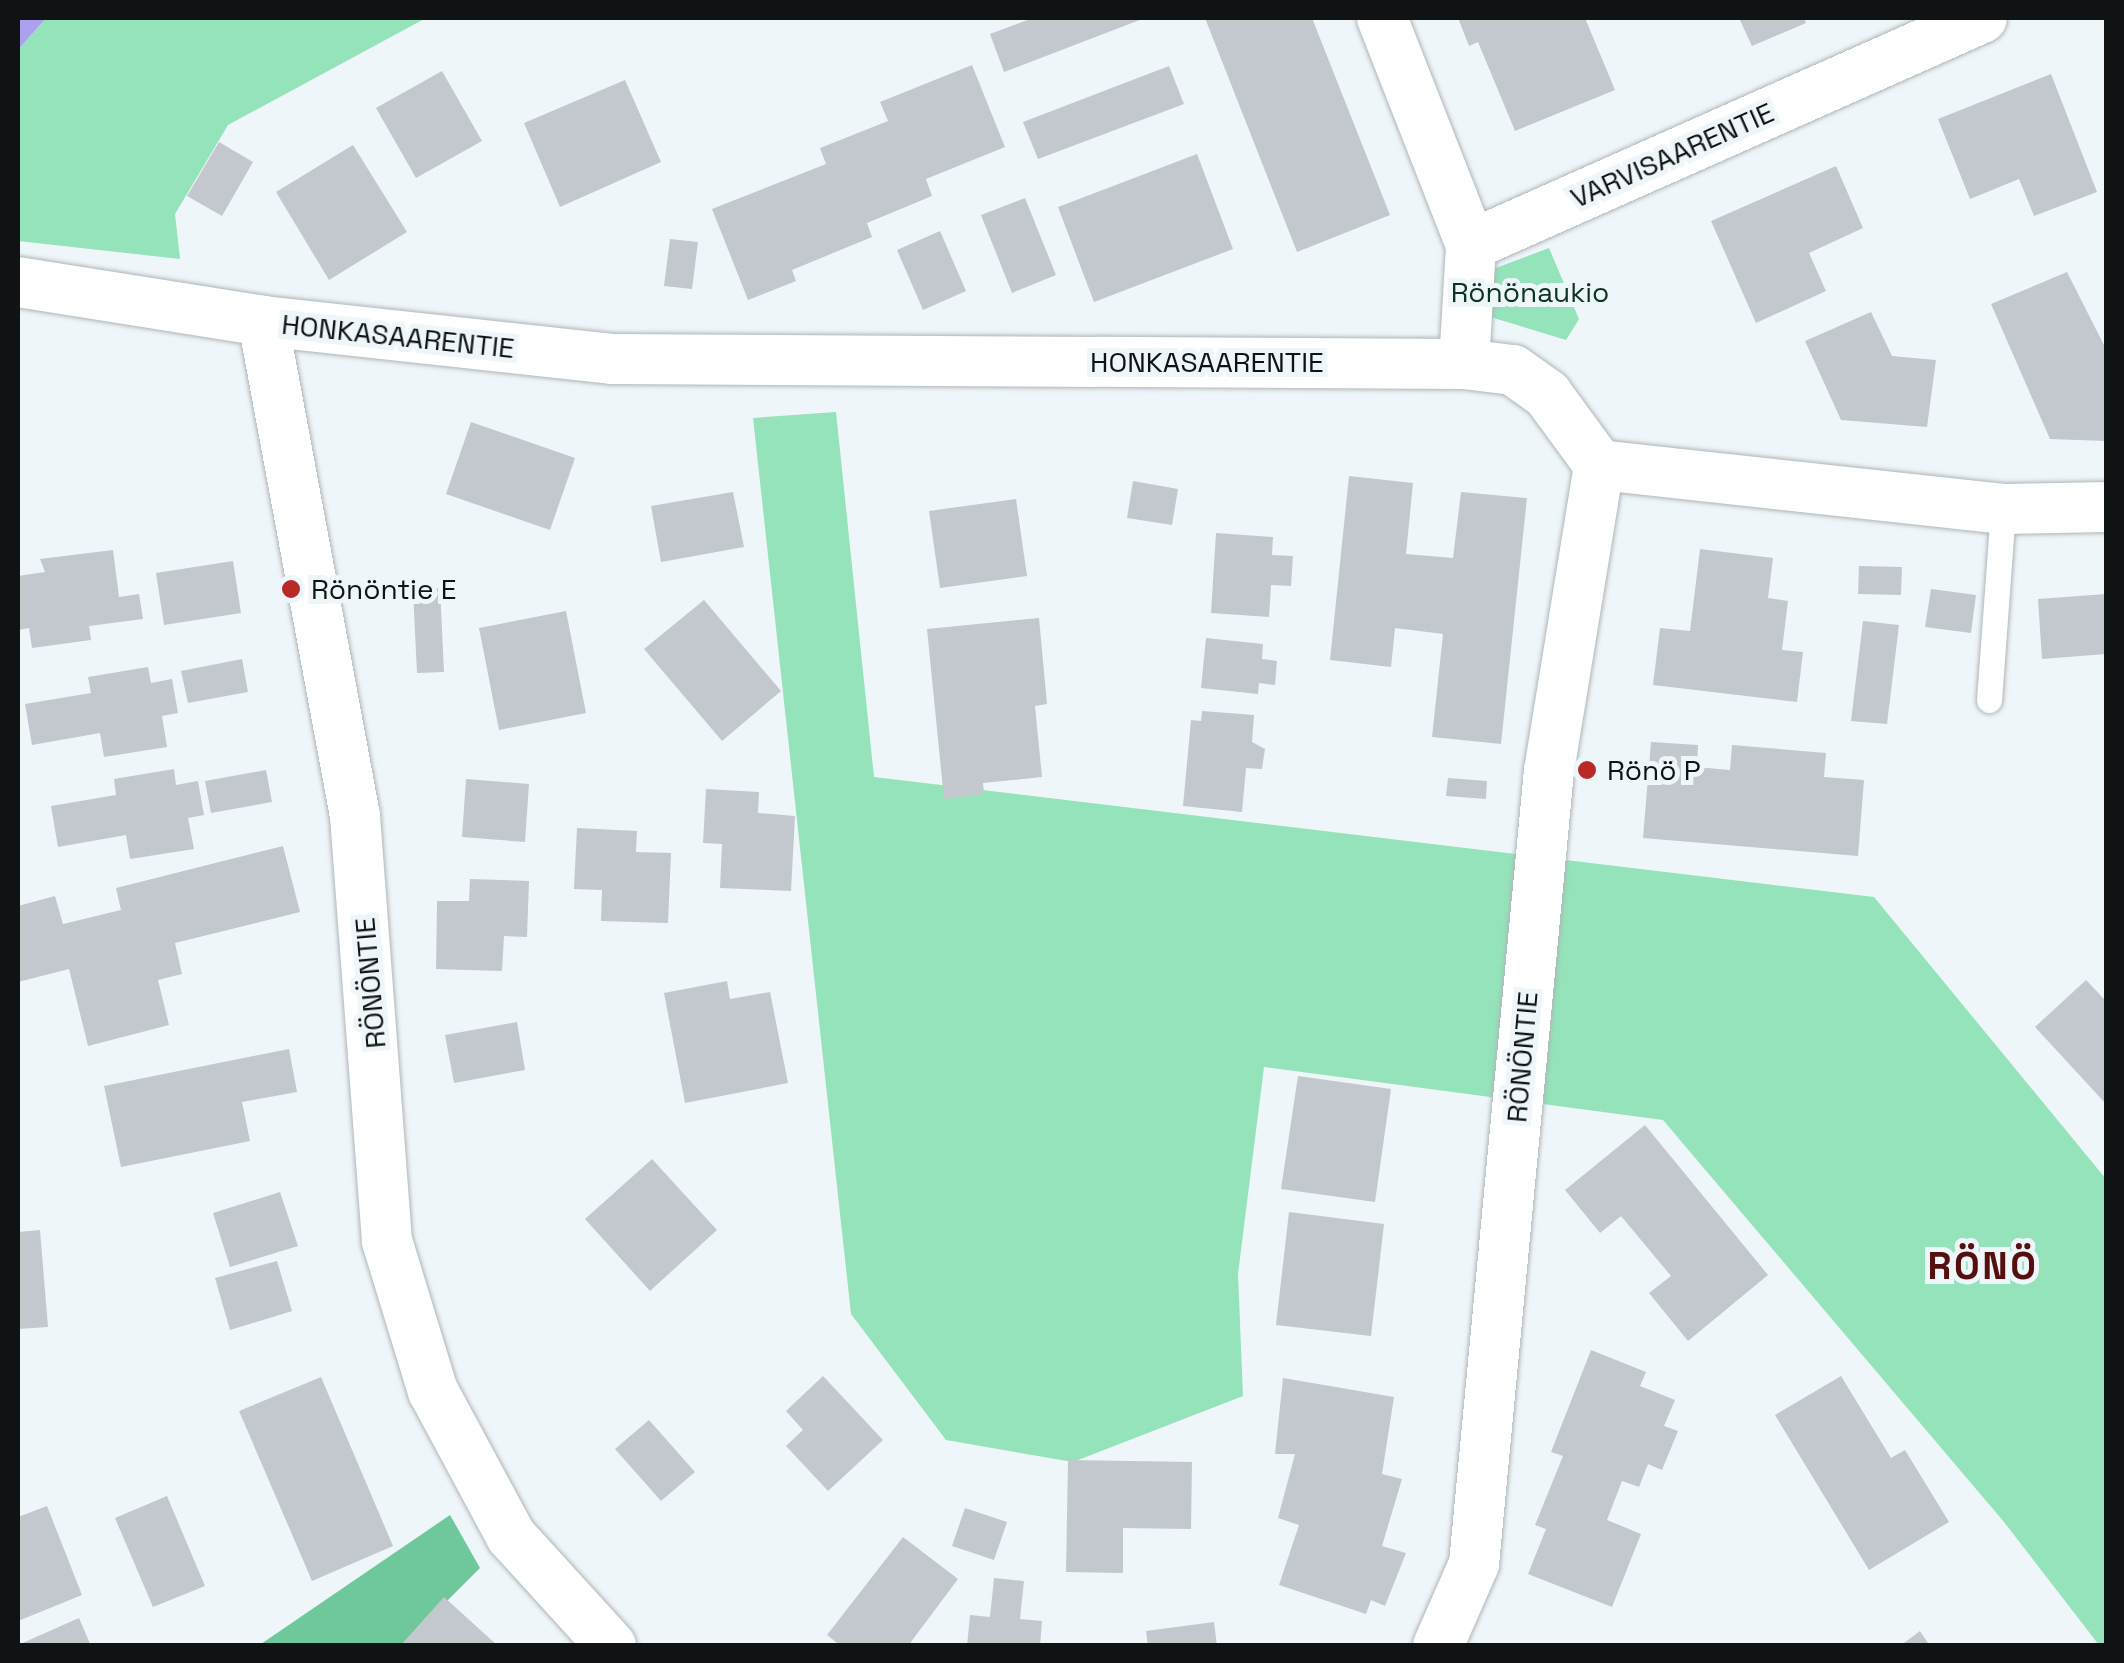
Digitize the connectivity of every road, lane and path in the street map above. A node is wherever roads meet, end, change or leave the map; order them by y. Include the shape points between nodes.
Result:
1 (1382, 18) edge
2 (1982, 18) edge
3 (1472, 245) junction
4 (18, 282) edge
5 (263, 321) junction
6 (1464, 364) junction
7 (1599, 465) junction
8 (2106, 507) edge
9 (2004, 509) junction
10 (1989, 700) dead end
11 (610, 1646) edge
12 (1438, 1646) edge

1 - 3 street
2 - 3 street, VARVISAARENTIE
3 - 6 street
4 - 5 street
5 - 6 street, HONKASAARENTIE via 612,359
5 - 11 street, RÖNÖNTIE via 356,816 387,1241 432,1391 511,1536
6 - 7 street, HONKASAARENTIE via 1513,370 1548,394
7 - 9 street
7 - 12 street, RÖNÖNTIE via 1549,772 1474,1564
8 - 9 street
9 - 10 lane

